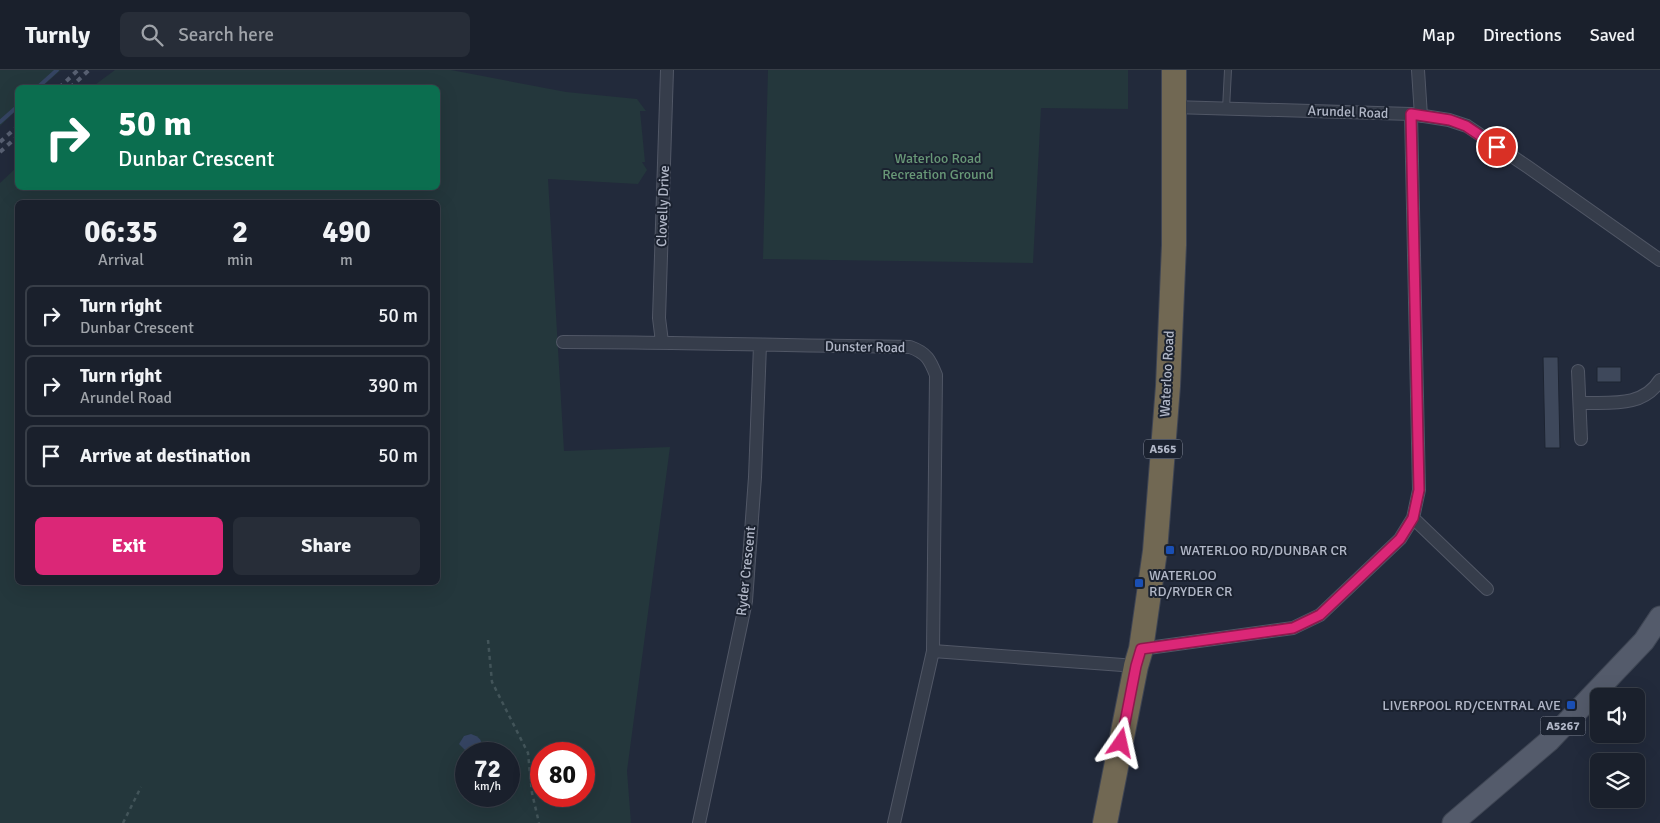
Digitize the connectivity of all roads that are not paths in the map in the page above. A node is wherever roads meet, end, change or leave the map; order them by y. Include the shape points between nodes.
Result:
1 (667, 70) edge
2 (1174, 70) edge
3 (1228, 70) edge
4 (1418, 70) edge
5 (1173, 107) junction
6 (1226, 109) junction
7 (1416, 115) junction
8 (1660, 260) edge
9 (563, 342) dead end
10 (662, 342) junction
11 (760, 345) junction
12 (1578, 371) dead end
13 (1660, 380) edge
14 (1580, 403) junction
15 (1581, 438) dead end
16 (1413, 518) junction
17 (1486, 589) dead end
18 (1660, 617) edge
19 (933, 650) junction
20 (1138, 657) junction
21 (699, 823) edge
22 (894, 823) edge
23 (1105, 823) edge
24 (1453, 823) edge

1 - 10 street, Clovelly Drive via 659,318
2 - 5 highway, Waterloo Road / A565
3 - 6 lane
4 - 7 street
5 - 6 street, Arundel Road
5 - 20 highway, Waterloo Road / A565 via 1174,245 1168,386 1155,551
6 - 7 street, Arundel Road
7 - 8 street, Arundel Road via 1466,126
7 - 16 street via 1419,490
9 - 10 street, Dunster Road
10 - 11 street, Dunster Road
11 - 19 street, Dunster Road via 910,347 922,351 930,361 936,375
11 - 21 street, Ryder Crescent via 746,600
12 - 14 street
13 - 14 street via 1642,398 1626,402
14 - 15 street
16 - 17 street
16 - 20 street via 1400,539 1380,559 1320,615 1308,622 1293,628
18 - 24 main road, A5267 via 1644,641 1548,741
19 - 20 street
19 - 22 street
20 - 23 highway, Waterloo Road / A565

